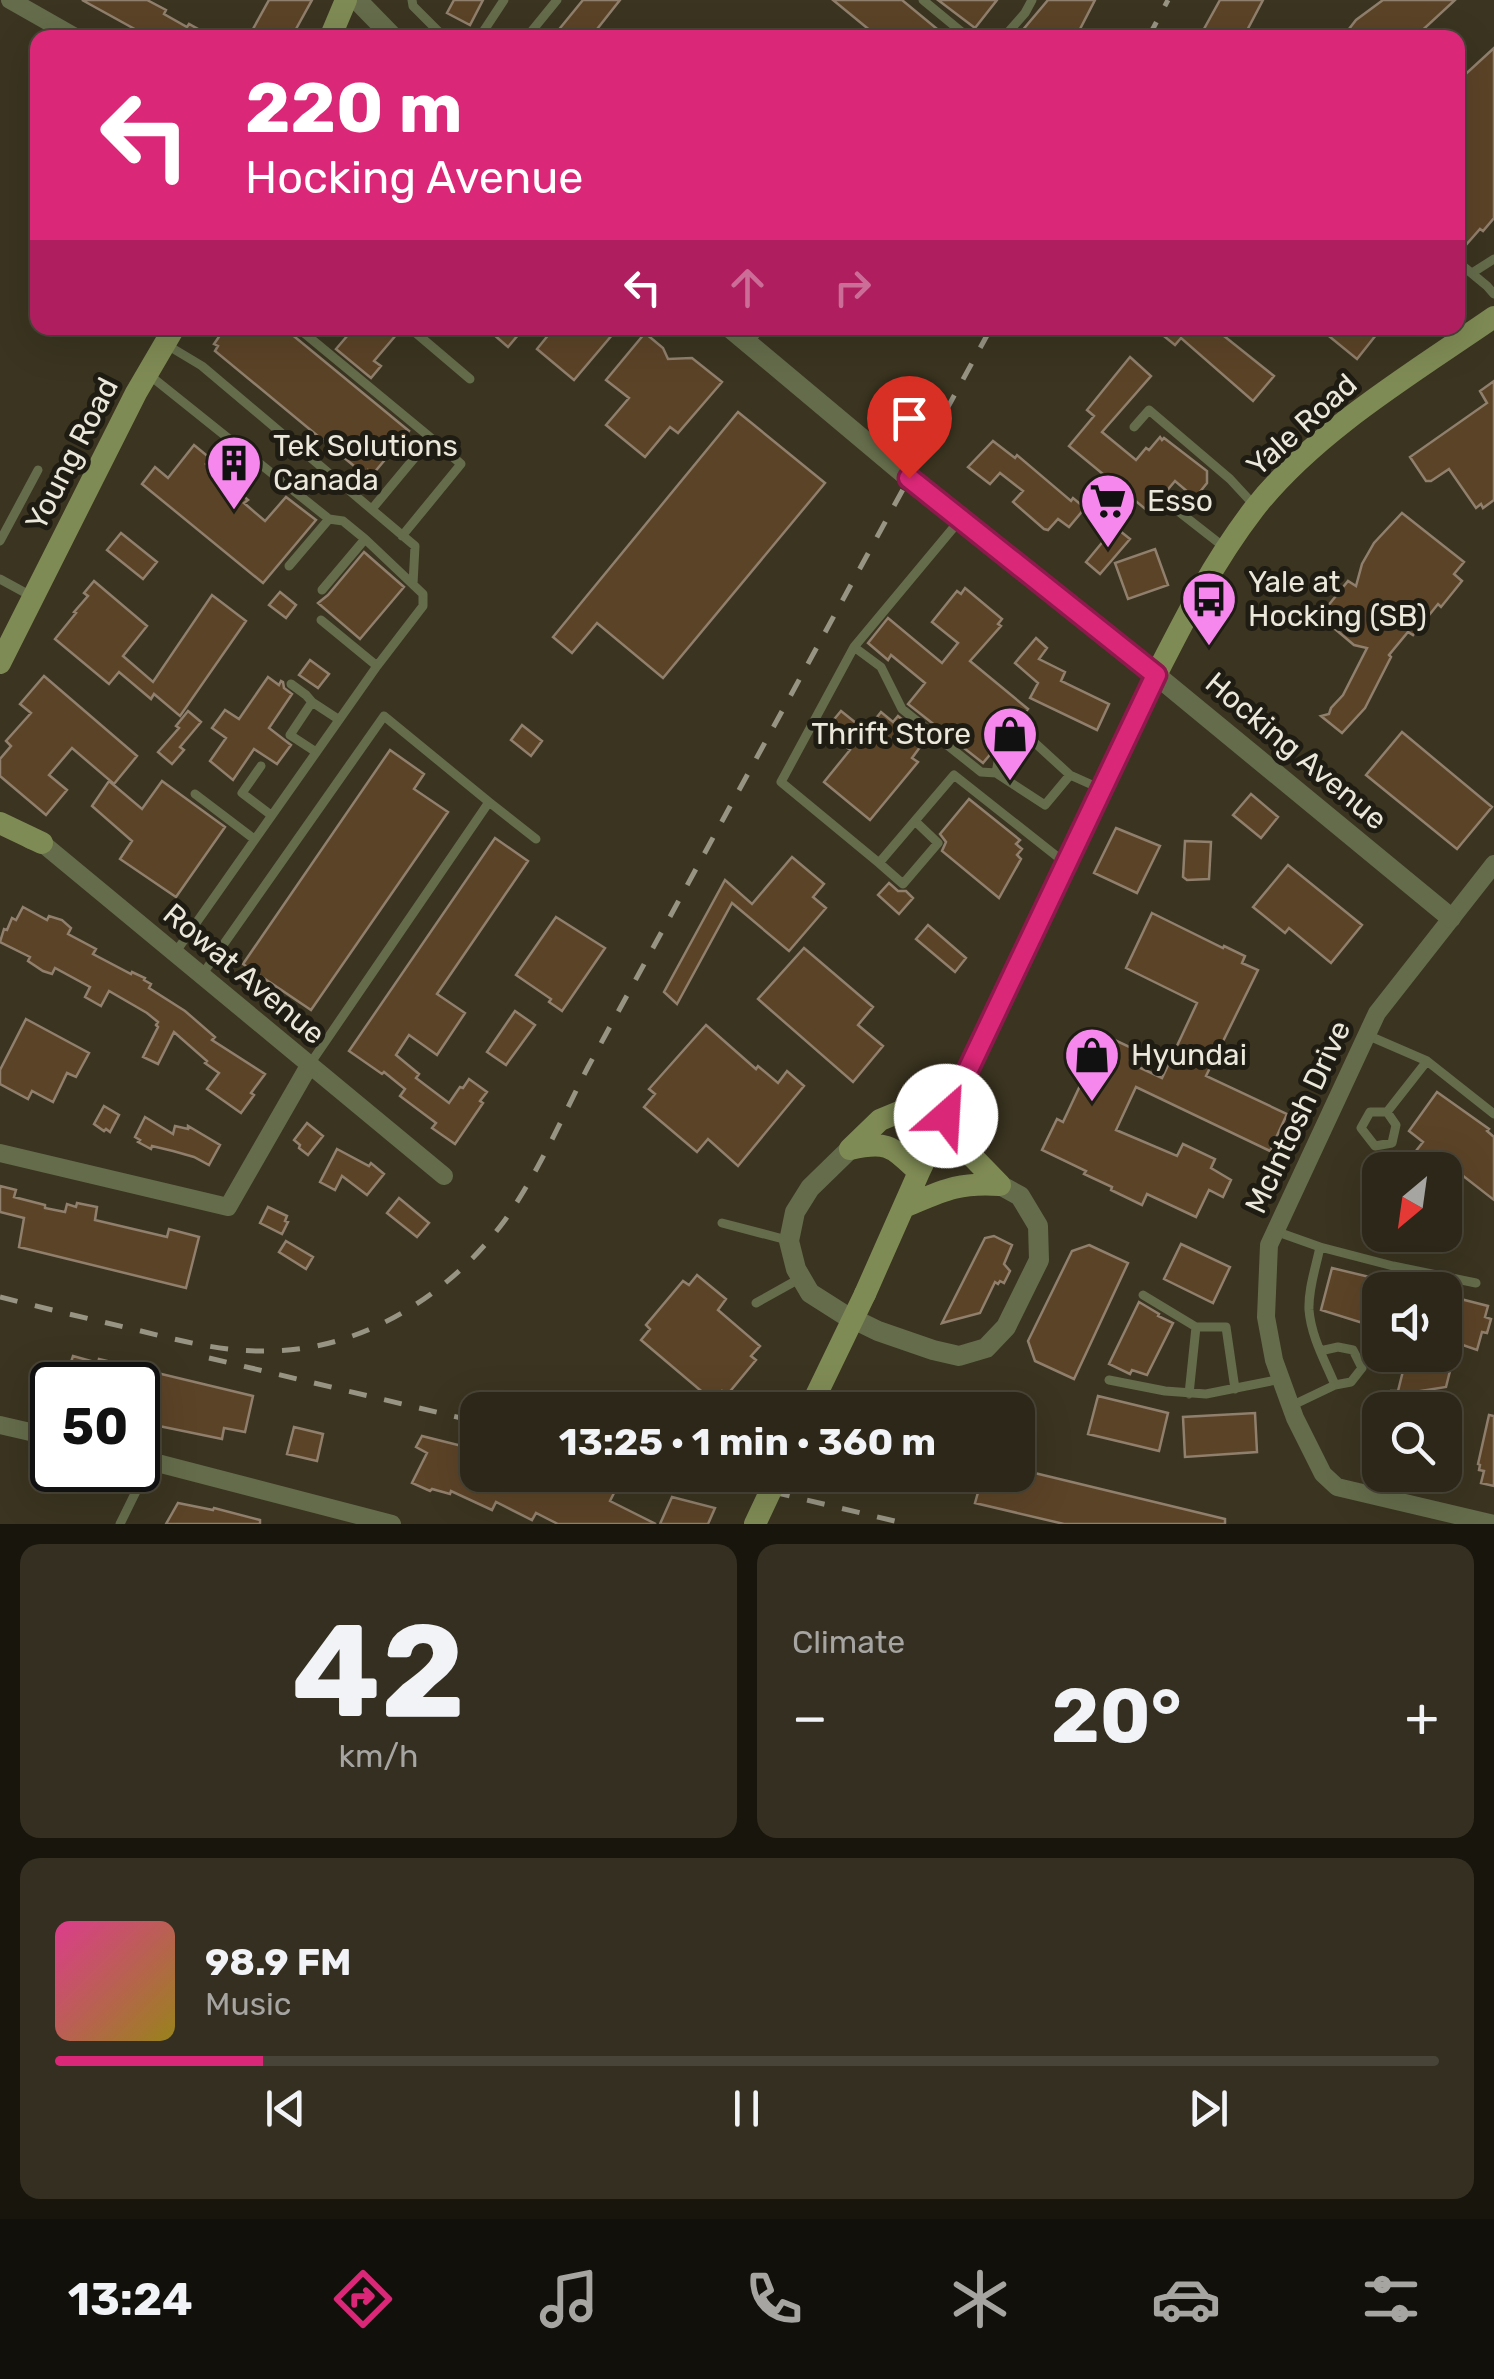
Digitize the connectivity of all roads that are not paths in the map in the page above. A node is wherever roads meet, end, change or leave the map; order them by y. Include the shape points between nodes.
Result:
1 (10, 0) edge
2 (346, 0) edge
3 (358, 0) edge
4 (412, 0) edge
5 (504, 0) edge
6 (557, 0) edge
7 (923, 0) edge
8 (1032, 0) edge
9 (63, 30) edge
10 (333, 30) edge
11 (386, 30) edge
12 (437, 30) edge
13 (483, 30) edge
14 (533, 30) edge
15 (959, 30) edge
16 (1010, 30) edge
17 (1494, 259) edge
18 (1465, 268) edge
19 (1472, 274) junction
20 (1494, 294) edge
21 (1494, 318) edge
22 (306, 335) edge
23 (418, 335) edge
24 (754, 335) edge
25 (170, 336) edge
26 (148, 374) junction
27 (470, 379) dead end
28 (1134, 427) dead end
29 (430, 438) junction
30 (38, 470) dead end
31 (1169, 504) dead end
32 (1256, 507) junction
33 (372, 510) junction
34 (329, 519) junction
35 (961, 519) junction
36 (402, 536) junction
37 (364, 540) junction
38 (0, 542) edge
39 (1226, 548) junction
40 (290, 566) dead end
41 (0, 579) edge
42 (412, 584) junction
43 (322, 590) dead end
44 (32, 597) junction
45 (321, 620) dead end
46 (854, 647) junction
47 (0, 663) edge
48 (376, 666) junction
49 (1156, 675) junction
50 (291, 684) dead end
51 (312, 702) junction
52 (338, 719) junction
53 (316, 752) junction
54 (261, 766) dead end
55 (996, 773) junction
56 (1070, 775) junction
57 (1102, 790) junction
58 (195, 794) dead end
59 (489, 802) junction
60 (271, 815) junction
61 (914, 821) junction
62 (0, 823) edge
63 (0, 834) edge
64 (254, 839) junction
65 (536, 839) dead end
66 (42, 843) junction
67 (879, 863) junction
68 (1066, 864) junction
69 (1494, 864) edge
70 (1451, 918) junction
71 (175, 953) junction
72 (202, 976) junction
73 (1367, 1035) junction
74 (1427, 1061) junction
75 (310, 1064) junction
76 (960, 1087) junction
77 (1388, 1112) dead end
78 (1494, 1114) edge
79 (946, 1116) junction
80 (850, 1149) junction
81 (0, 1153) edge
82 (919, 1172) junction
83 (444, 1176) dead end
84 (1000, 1184) junction
85 (904, 1207) junction
86 (722, 1223) dead end
87 (1276, 1231) junction
88 (790, 1241) junction
89 (1320, 1247) junction
90 (802, 1278) junction
91 (1476, 1283) dead end
92 (1144, 1295) dead end
93 (756, 1303) dead end
94 (1196, 1326) junction
95 (1320, 1351) junction
96 (1281, 1379) junction
97 (1109, 1380) dead end
98 (1335, 1385) junction
99 (1235, 1389) junction
100 (818, 1392) edge
101 (1189, 1394) junction
102 (1291, 1406) junction
103 (0, 1425) edge
104 (30, 1432) edge
105 (160, 1464) edge
106 (132, 1492) edge
107 (770, 1492) edge
108 (343, 1518) edge
109 (120, 1524) edge
110 (392, 1524) edge
111 (755, 1524) edge
112 (1494, 1524) edge

1 - 9 street
2 - 10 main road
3 - 11 street
4 - 12 lane
5 - 13 lane
6 - 14 lane
7 - 15 lane
8 - 16 lane
17 - 19 lane
18 - 19 lane
19 - 20 lane
21 - 32 main road, Yale Road via 1374,399
22 - 29 lane
23 - 27 lane
24 - 35 street, Hocking Avenue
25 - 26 main road, Young Road
25 - 33 lane
26 - 34 lane
26 - 44 main road, Young Road
28 - 32 lane via 1149,410
29 - 33 lane
29 - 36 lane via 461,464
30 - 38 lane
31 - 39 lane
32 - 39 main road, Yale Road
33 - 36 lane
34 - 37 lane via 342,520
34 - 40 lane
35 - 46 lane
35 - 49 street, Hocking Avenue
36 - 42 lane via 415,546
37 - 42 lane
37 - 43 lane
39 - 49 main road, Yale Road
41 - 44 lane
42 - 48 lane via 423,594 423,606
44 - 47 main road, Young Road
45 - 48 lane
46 - 55 lane via 881,667 902,709 980,772
46 - 67 lane via 780,782
48 - 52 lane
49 - 57 main road, Yale Road
49 - 70 street, Hocking Avenue
50 - 51 lane
51 - 52 lane
51 - 53 lane via 290,734
52 - 53 lane
53 - 60 lane
54 - 60 lane via 242,792
55 - 56 lane via 1044,806
55 - 56 lane via 1023,732
56 - 57 lane
57 - 68 main road, Yale Road
58 - 64 lane
59 - 65 lane
59 - 72 lane via 384,716
59 - 75 lane
60 - 64 lane
61 - 67 lane
61 - 67 lane via 938,843 903,884
61 - 68 lane via 954,775
62 - 66 main road
63 - 66 street, Rowat Avenue
64 - 71 lane
66 - 71 street, Rowat Avenue
68 - 76 main road, Yale Road
69 - 70 street, McIntosh Drive
70 - 73 street, McIntosh Drive
71 - 72 street, Rowat Avenue
72 - 75 street, Rowat Avenue
73 - 74 lane
73 - 87 street, McIntosh Drive
74 - 77 lane
74 - 78 lane
75 - 81 street via 228,1207
75 - 83 street, Rowat Avenue
76 - 79 main road, Yale Road
76 - 80 main road via 880,1120
79 - 82 main road, Yale Road
79 - 84 main road via 965,1148
80 - 82 main road via 874,1144 895,1150
80 - 88 street via 794,1212
82 - 85 main road, Yale Road
84 - 85 main road via 971,1182
84 - 90 street via 1020,1196 1038,1226 1039,1260 1006,1327 986,1348 959,1356 878,1331 810,1292
85 - 100 main road, Yale Road, bridge
86 - 88 lane
87 - 89 lane
87 - 96 street, McIntosh Drive via 1269,1245 1266,1317
88 - 90 street
89 - 91 lane
89 - 95 lane via 1309,1313
90 - 93 lane
92 - 94 lane
94 - 99 lane via 1226,1327
94 - 101 lane
95 - 98 lane
95 - 98 lane via 1353,1350 1362,1368 1351,1382
96 - 99 lane
96 - 102 street, McIntosh Drive
97 - 101 lane
98 - 102 lane
99 - 101 lane
102 - 112 street, McIntosh Drive via 1323,1474 1338,1487
103 - 104 street
105 - 108 street
106 - 109 lane
107 - 111 main road, bridge
108 - 110 street

